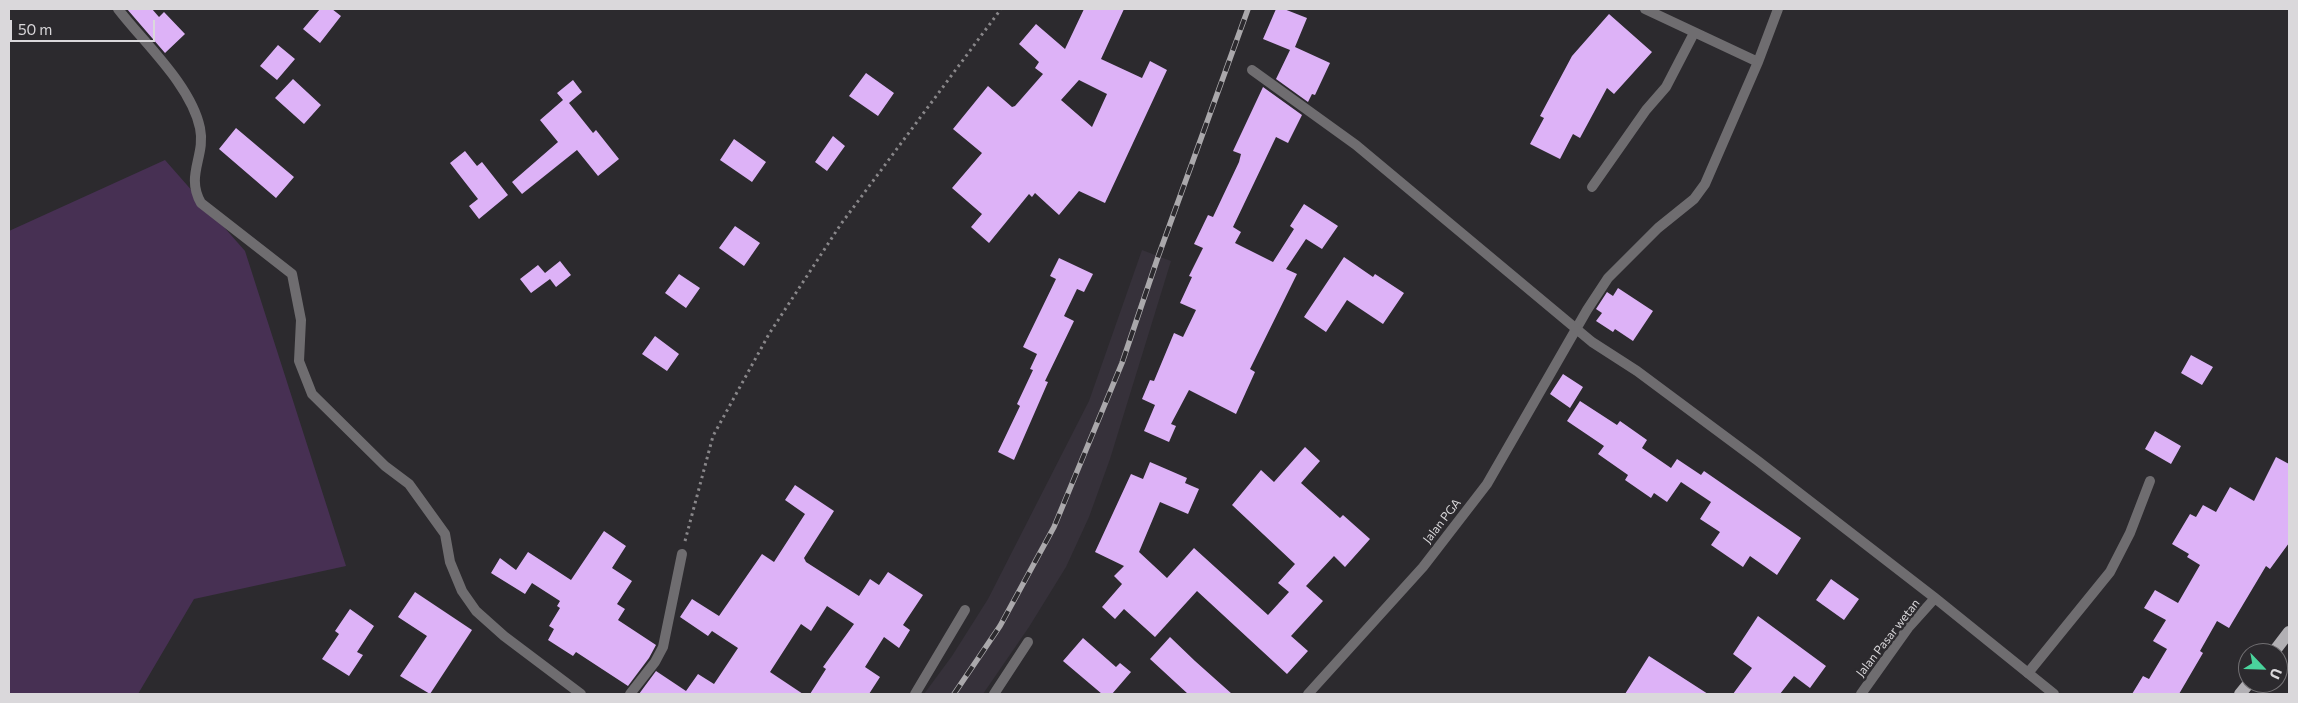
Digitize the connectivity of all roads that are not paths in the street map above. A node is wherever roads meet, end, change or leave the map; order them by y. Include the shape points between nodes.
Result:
1 (118, 9) edge
2 (1645, 9) edge
3 (1778, 9) edge
4 (1694, 33) junction
5 (1758, 62) junction
6 (1252, 70) dead end
7 (1592, 187) dead end
8 (1576, 330) junction
9 (2150, 482) dead end
10 (682, 554) road end
11 (1935, 598) junction
12 (965, 610) dead end
13 (2289, 632) edge
14 (1028, 642) dead end
15 (2281, 643) edge
16 (2028, 673) junction
17 (581, 694) edge
18 (630, 694) edge
19 (915, 694) edge
20 (994, 694) edge
21 (1308, 694) edge
22 (1861, 694) edge
23 (2054, 694) edge

1 - 17 street via 175,78 193,107 201,138 194,187 201,203 292,274 301,320 299,361 312,394 385,466 409,484 445,534 450,562 462,592 476,611
2 - 4 street
3 - 5 street, Jalan PGA
4 - 5 street
4 - 7 street via 1666,87
5 - 8 street, Jalan PGA via 1705,184 1694,199 1658,228 1608,278
6 - 8 street via 1356,145
8 - 11 street via 1698,416
8 - 21 street, Jalan PGA via 1487,484 1423,567
9 - 16 street via 2110,572
10 - 18 street via 663,647
11 - 16 street
11 - 22 street, Jalan Pasar wetan via 1908,628
12 - 19 street
13 - 15 main road
14 - 20 street
16 - 23 street

